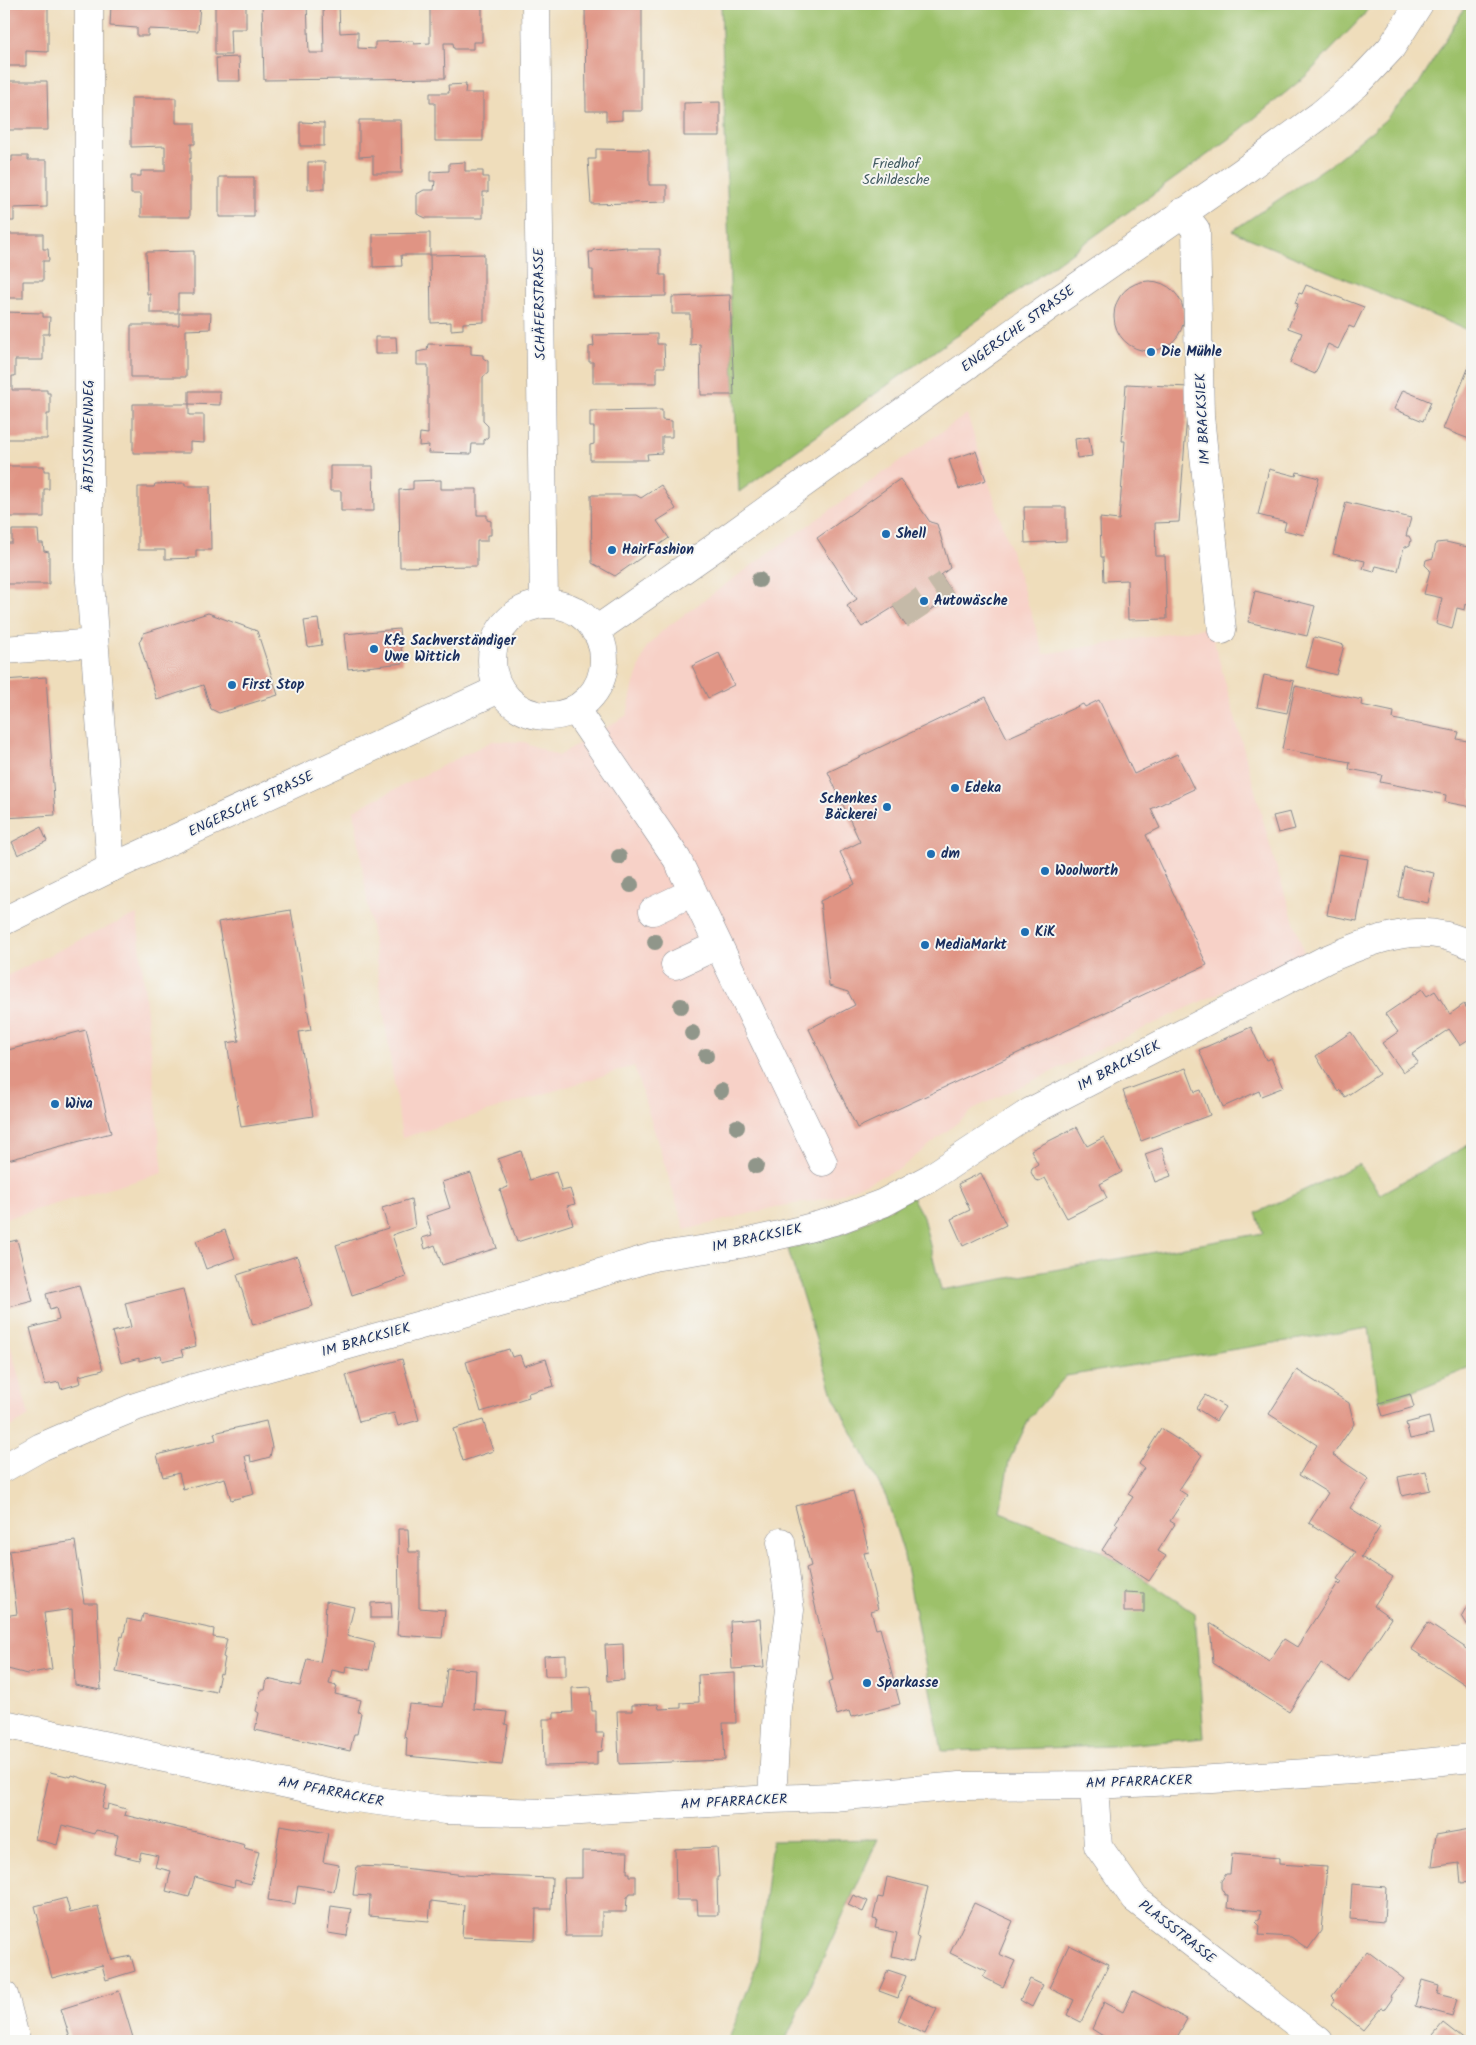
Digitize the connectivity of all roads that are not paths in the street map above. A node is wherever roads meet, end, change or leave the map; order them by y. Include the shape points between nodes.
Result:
1 (89, 4) edge
2 (536, 4) edge
3 (1420, 4) edge
4 (1182, 212) junction
5 (544, 604) junction
6 (1222, 630) dead end
7 (595, 631) junction
8 (94, 643) junction
9 (4, 650) edge
10 (499, 689) junction
11 (575, 709) junction
12 (111, 868) junction
13 (693, 892) junction
14 (653, 911) dead end
15 (4, 921) edge
16 (718, 945) junction
17 (1472, 945) edge
18 (675, 965) dead end
19 (823, 1162) dead end
20 (4, 1468) edge
21 (781, 1542) dead end
22 (4, 1724) edge
23 (1472, 1758) edge
24 (1094, 1784) junction
25 (772, 1799) junction
26 (4, 1996) edge
27 (16, 2041) edge
28 (1319, 2041) edge

1 - 8 street, ÄBTISSINNENWEG via 88,567
2 - 5 street, SCHÄFERSTRASSE
3 - 4 street, ENGERSCHE STRASSE via 1391,48 1357,84 1241,174
4 - 6 street, IM BRACKSIEK via 1196,230 1200,416
4 - 7 street, ENGERSCHE STRASSE
5 - 7 street via 573,611
5 - 10 street via 509,619 498,634 492,652 492,671
7 - 11 street via 602,648 604,666 599,683 589,698
8 - 9 street
8 - 12 street, ÄBTISSINNENWEG
10 - 11 street via 518,707 542,716 559,715
10 - 12 street, ENGERSCHE STRASSE
11 - 13 street via 676,859
12 - 15 street, ENGERSCHE STRASSE
13 - 14 street
13 - 16 street
16 - 18 street
16 - 19 street
17 - 20 street, IM BRACKSIEK via 1442,935 1406,933 1350,949 1030,1112 930,1178 883,1203 838,1220 740,1244 653,1256 507,1301 190,1389 40,1447
21 - 25 street via 790,1610 777,1708
22 - 25 street, AM PFARRACKER via 348,1797 445,1810 549,1813
23 - 24 street, AM PFARRACKER via 1343,1771
24 - 25 street, AM PFARRACKER via 960,1786
24 - 28 street, PLASSSTRASSE via 1098,1846 1135,1899
26 - 27 street

